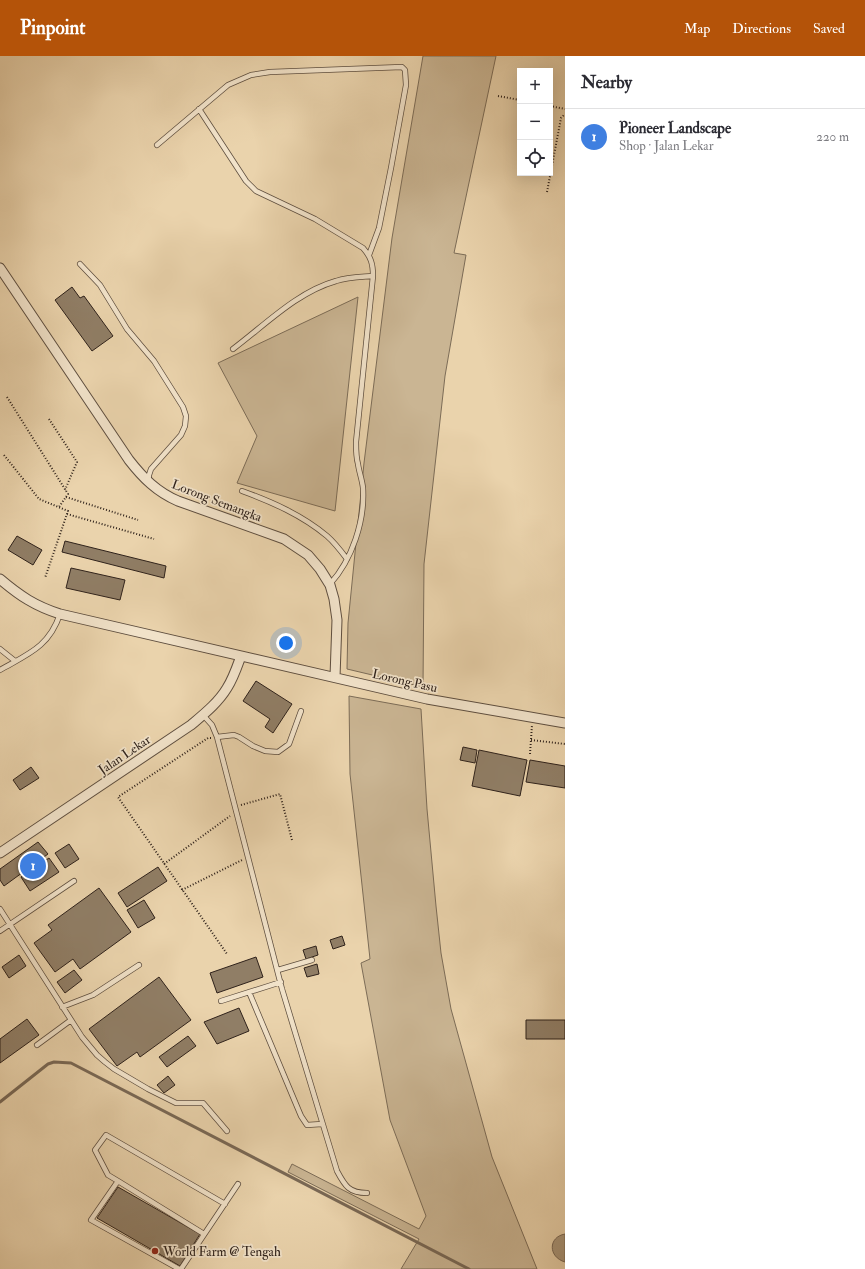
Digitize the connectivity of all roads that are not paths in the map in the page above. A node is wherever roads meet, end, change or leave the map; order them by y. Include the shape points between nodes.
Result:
1 (199, 109) junction
2 (157, 145) dead end
3 (369, 255) junction
4 (80, 264) dead end
5 (0, 268) edge
6 (373, 276) junction
7 (234, 349) dead end
8 (148, 483) junction
9 (242, 491) dead end
10 (347, 559) junction
11 (0, 579) edge
12 (330, 585) junction
13 (60, 614) junction
14 (0, 649) edge
15 (242, 656) junction
16 (15, 661) junction
17 (0, 670) edge
18 (334, 677) junction
19 (301, 711) dead end
20 (203, 715) junction
21 (565, 723) edge
22 (217, 737) junction
23 (0, 853) edge
24 (74, 881) dead end
25 (0, 909) edge
26 (10, 924) junction
27 (0, 931) edge
28 (312, 960) dead end
29 (139, 965) dead end
30 (278, 970) junction
31 (281, 982) junction
32 (249, 992) junction
33 (221, 1001) dead end
34 (62, 1006) junction
35 (71, 1020) junction
36 (37, 1045) dead end
37 (322, 1124) junction
38 (227, 1131) dead end
39 (118, 1181) junction
40 (238, 1184) dead end
41 (367, 1193) dead end
42 (225, 1204) junction
43 (204, 1234) junction
44 (180, 1269) edge

1 - 2 lane
1 - 3 lane via 246,181 256,191 315,219 363,248
1 - 3 lane via 228,85 260,73 402,67 405,70 406,85 379,228
3 - 6 lane via 373,265
4 - 8 lane via 100,285 127,329 154,361 186,416 181,434 151,469
5 - 8 street, Lorong Semangka via 129,460
6 - 7 lane via 337,280 317,288 299,298
6 - 10 lane via 356,442 362,479 362,507 360,524
8 - 12 street, Lorong Semangka via 164,495 178,501 284,539 308,555
9 - 10 lane via 271,502 311,524 328,537
10 - 12 lane via 340,574
11 - 13 street via 26,599
12 - 18 street, Lorong Semangka via 337,620
13 - 15 street
13 - 16 lane via 47,640
14 - 16 lane
15 - 18 street, Lorong Pasu
15 - 20 street, Jalan Lekar via 227,688
16 - 17 lane
18 - 21 street, Lorong Pasu via 427,699
19 - 22 lane via 289,744 278,752 265,751 234,735
20 - 22 lane via 212,725
20 - 23 street, Jalan Lekar
22 - 30 lane
24 - 26 lane
25 - 26 lane
26 - 27 lane
26 - 34 lane
28 - 30 lane
29 - 34 lane via 93,995
30 - 31 lane
31 - 32 lane
31 - 37 lane
32 - 33 lane
32 - 37 lane via 301,1116 307,1125
34 - 35 lane
35 - 36 lane
35 - 38 lane via 97,1055 114,1069 176,1103 203,1103
37 - 41 lane via 337,1171 345,1185 353,1192
39 - 42 lane via 108,1175 95,1150 106,1135
39 - 43 lane
39 - 44 lane via 91,1220
40 - 42 lane
42 - 43 lane
43 - 44 lane

